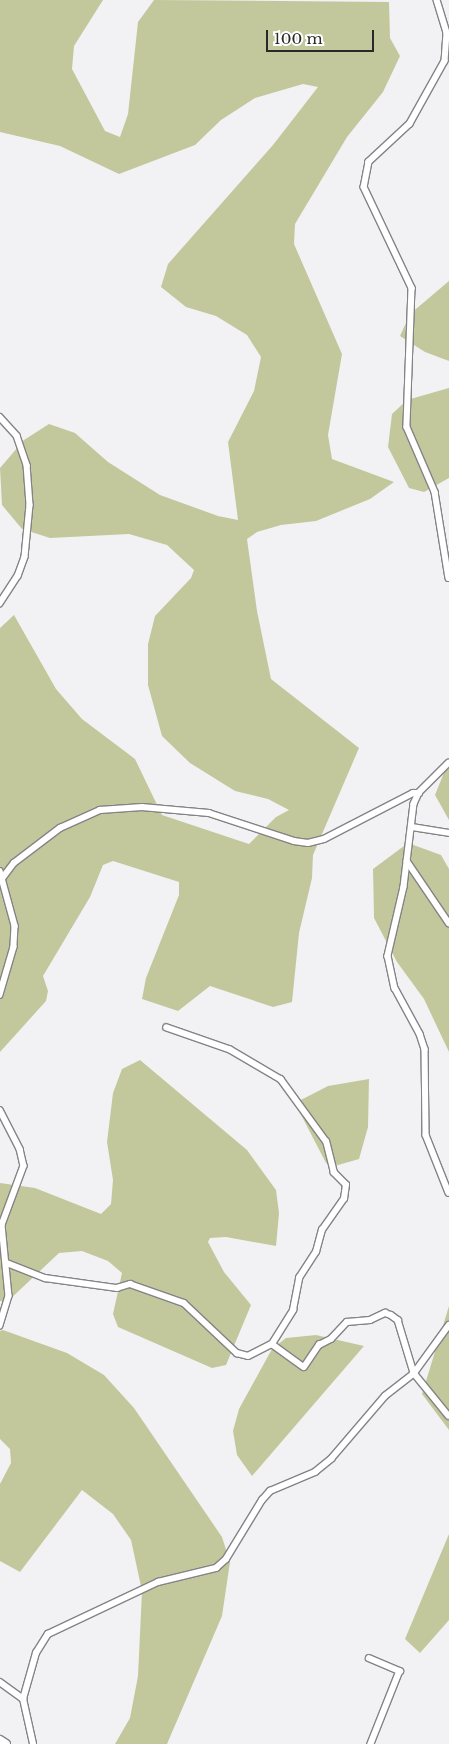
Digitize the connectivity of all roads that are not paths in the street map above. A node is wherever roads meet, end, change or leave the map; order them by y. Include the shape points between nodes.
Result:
1 (437, 0) edge
2 (0, 417) edge
3 (449, 578) edge
4 (0, 604) edge
5 (449, 763) edge
6 (419, 793) junction
7 (412, 827) junction
8 (449, 834) edge
9 (407, 860) junction
10 (0, 870) edge
11 (1, 880) junction
12 (449, 923) edge
13 (0, 995) edge
14 (168, 1028) dead end
15 (0, 1110) edge
16 (449, 1193) edge
17 (7, 1263) junction
18 (449, 1325) edge
19 (0, 1326) edge
20 (272, 1344) junction
21 (414, 1372) junction
22 (449, 1416) edge
23 (368, 1658) dead end
24 (0, 1682) edge
25 (23, 1699) junction
26 (0, 1740) edge
27 (6, 1744) edge
28 (33, 1744) edge
29 (371, 1744) edge

1 - 3 street via 447,33 442,67 410,124 370,162 364,187 412,288 407,427 435,492
2 - 4 street via 17,436 27,465 30,504 26,557
5 - 6 street
6 - 7 street
6 - 11 street via 413,793 324,839 308,843 209,813 142,807 100,810 85,814 60,828 14,863
7 - 8 street
7 - 9 street
9 - 12 street
9 - 16 street via 389,946 389,970 425,1049 426,1135
10 - 11 street
11 - 13 street via 15,926 14,946
14 - 20 street via 230,1050 281,1080 326,1142 334,1173 346,1185 344,1199 322,1230 316,1252 299,1278 292,1310
15 - 17 street via 20,1148 24,1166 2,1225
17 - 19 street via 9,1296
17 - 20 street via 45,1278 117,1288 130,1284 184,1303 237,1354 248,1356
18 - 21 street
20 - 21 street via 304,1366 319,1345 347,1322 370,1320 385,1313 398,1320
21 - 22 street
21 - 25 street via 385,1396 331,1459 315,1472 270,1491 226,1560 216,1568 158,1582 48,1634 36,1653
23 - 29 street via 400,1670
24 - 25 street
25 - 28 street
26 - 27 main road

